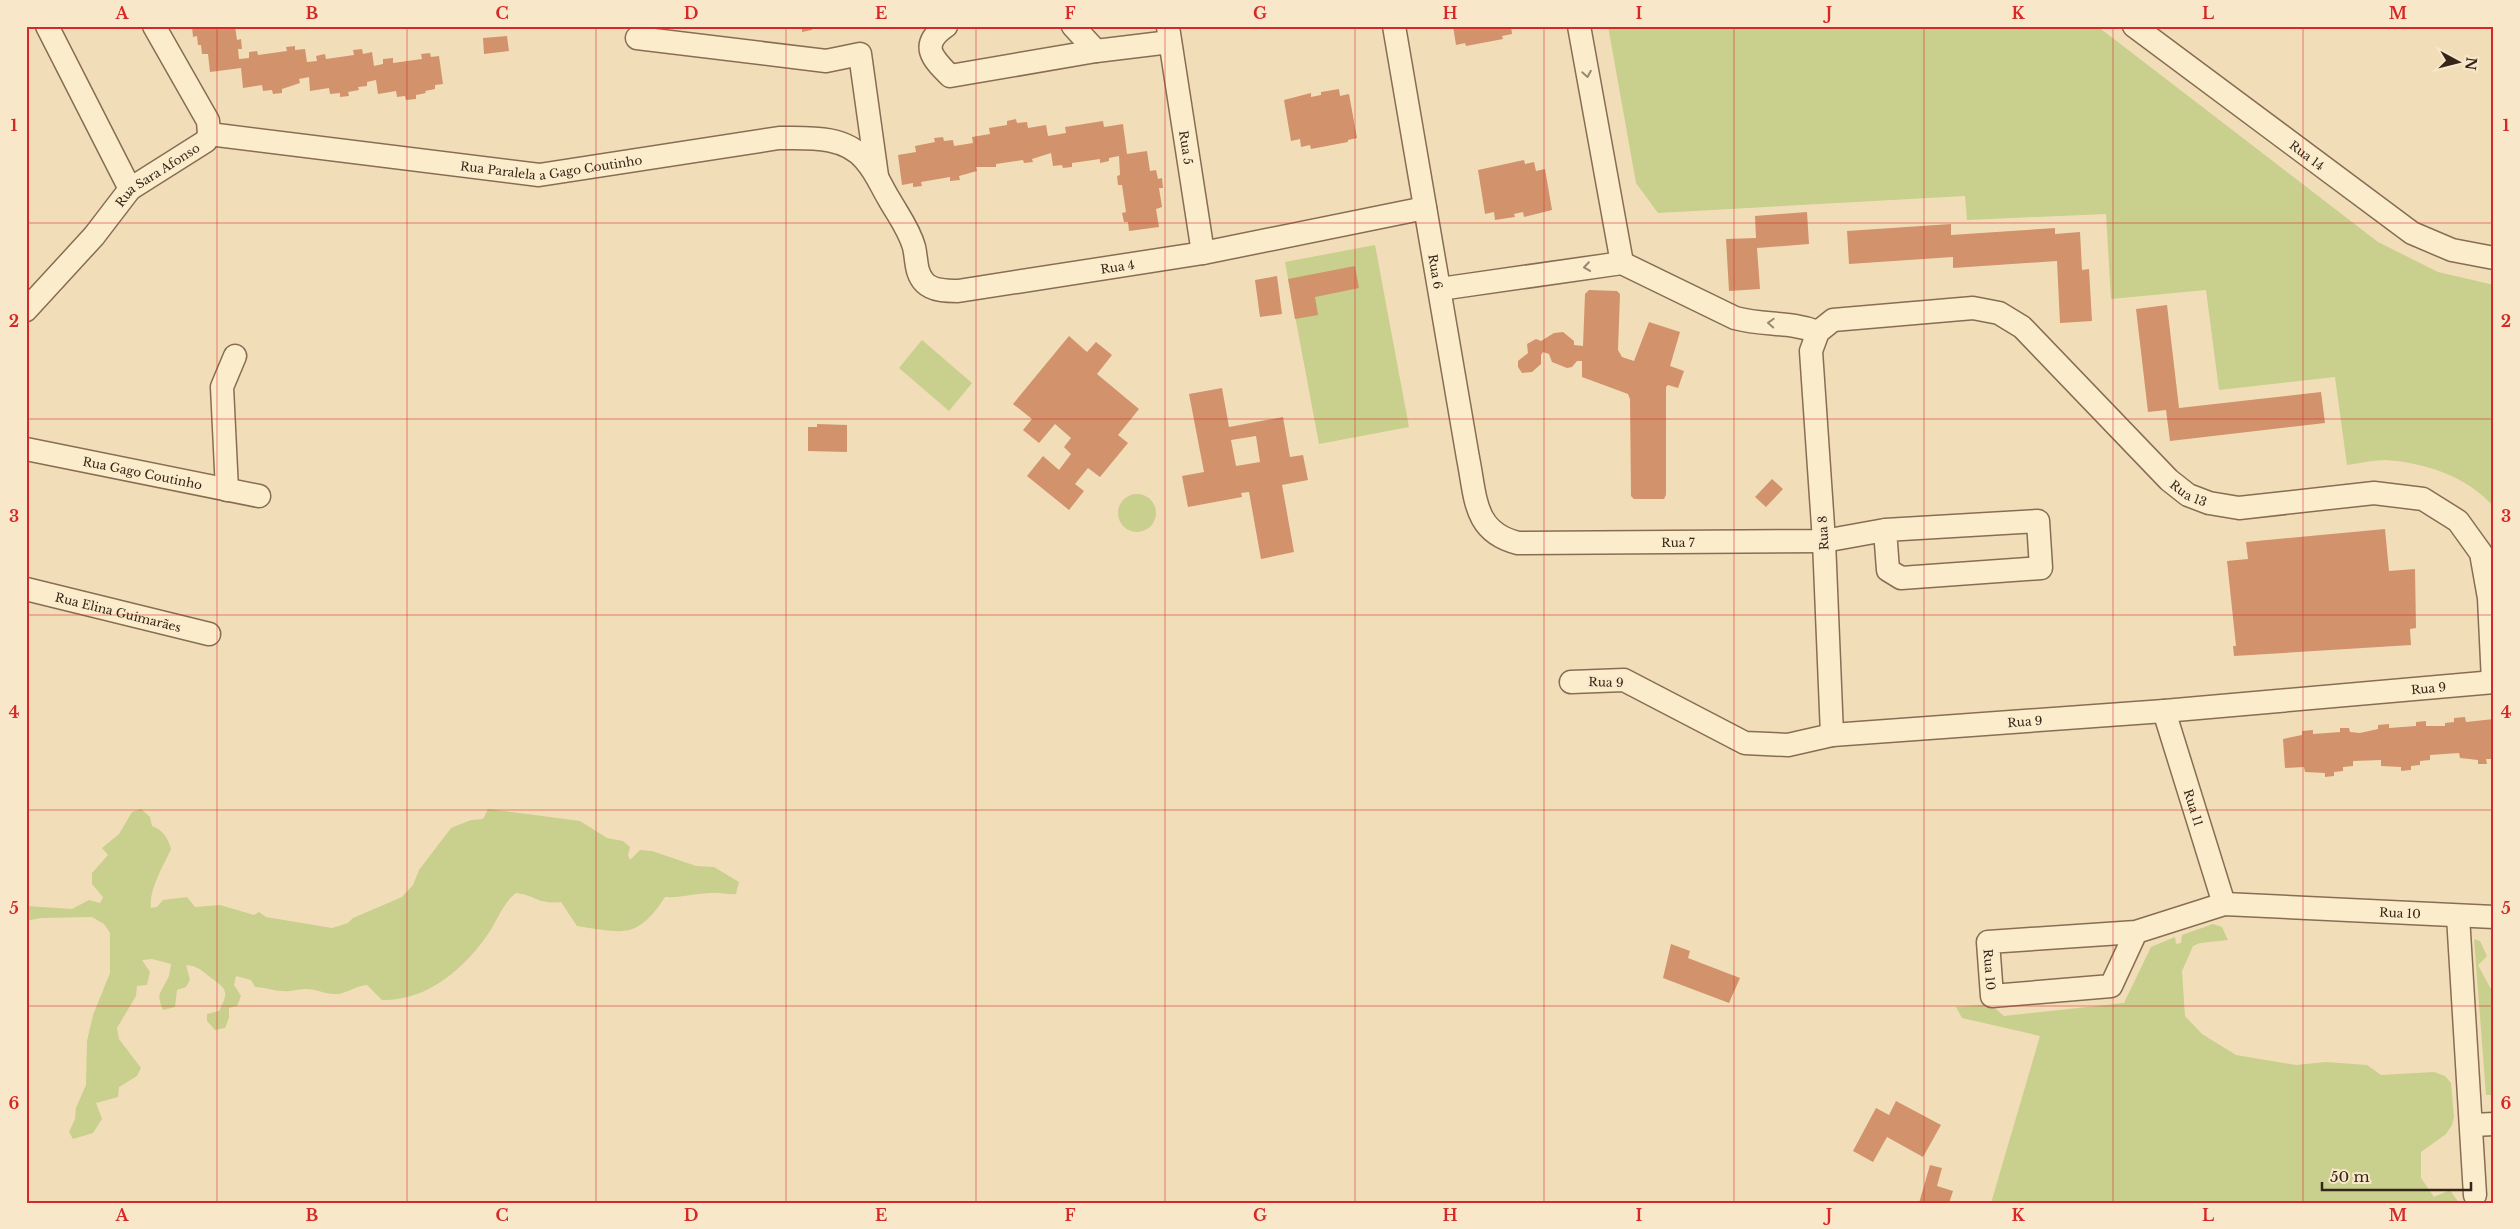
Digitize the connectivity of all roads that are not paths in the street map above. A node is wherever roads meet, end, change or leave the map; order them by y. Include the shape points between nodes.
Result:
1 (47, 26) edge
2 (154, 26) edge
3 (946, 26) edge
4 (1074, 26) edge
5 (1394, 26) edge
6 (1579, 26) edge
7 (2134, 26) edge
8 (1169, 34) edge
9 (637, 38) dead end
10 (1096, 52) junction
11 (209, 134) junction
12 (878, 177) junction
13 (130, 189) junction
14 (1425, 208) junction
15 (1203, 253) junction
16 (2494, 258) edge
17 (1622, 263) junction
18 (1440, 289) junction
19 (26, 310) edge
20 (1818, 332) junction
21 (235, 356) dead end
22 (26, 449) edge
23 (227, 490) junction
24 (259, 496) dead end
25 (1480, 517) joint
26 (1885, 530) junction
27 (1824, 541) junction
28 (26, 589) edge
29 (209, 634) dead end
30 (1571, 682) dead end
31 (2493, 682) edge
32 (2164, 711) junction
33 (1832, 735) junction
34 (2224, 904) junction
35 (2458, 916) junction
36 (2491, 923) edge
37 (2136, 932) junction
38 (2483, 1125) edge
39 (2475, 1195) dead end

1 - 13 street
2 - 11 street, Rua Sara Afonso via 208,121
3 - 10 street, Rua 5 via 935,34 930,44 932,58 950,76
4 - 10 street
5 - 14 street, Rua 6
6 -> 17 street
7 - 16 street, Rua 14 via 2412,233 2452,250
8 - 10 street, Rua 5
8 - 15 street, Rua 5
9 - 12 street via 826,61 860,54
11 - 12 street, Rua Paralela a Gago Coutinho via 539,175 779,138 811,138 834,141 852,148
11 - 13 street, Rua Sara Afonso via 202,145
12 - 15 street, Rua 4 via 904,222 914,247 916,268 925,283 938,290 958,291
13 - 19 street, Rua Sara Afonso via 94,236
14 - 15 street, Rua 4
14 - 18 street, Rua 6
17 -> 18 street
20 -> 17 street via 1798,325 1735,318
18 - 25 street, Rua 6
20 - 27 street, Rua 8 via 1811,351
20 - 31 street, Rua 13 via 1834,320 1972,308 1999,313 2022,327 2169,480 2188,495 2209,503 2239,508 2374,493 2423,499 2458,521 2481,553 2489,598
21 - 23 street via 222,387
22 - 23 street, Rua Gago Coutinho
23 - 24 street, Rua Gago Coutinho
25 - 27 street, Rua 7 via 1498,537 1518,544
26 - 26 street, Rua 7 via 1888,570 1901,578 2041,568 2038,521
26 - 27 street, Rua 7
27 - 33 street, Rua 8
28 - 29 street, Rua Elina Guimarães
30 - 33 street, Rua 9 via 1624,680 1745,742 1788,746
31 - 32 street, Rua 9
32 - 33 street, Rua 9
32 - 34 street, Rua 11
34 - 35 street, Rua 10
34 - 37 street, Rua 10
35 - 36 street, Rua 10
35 - 38 street
37 - 37 street, Rua 10 via 2111,986 1992,996 1988,942
38 - 39 street

